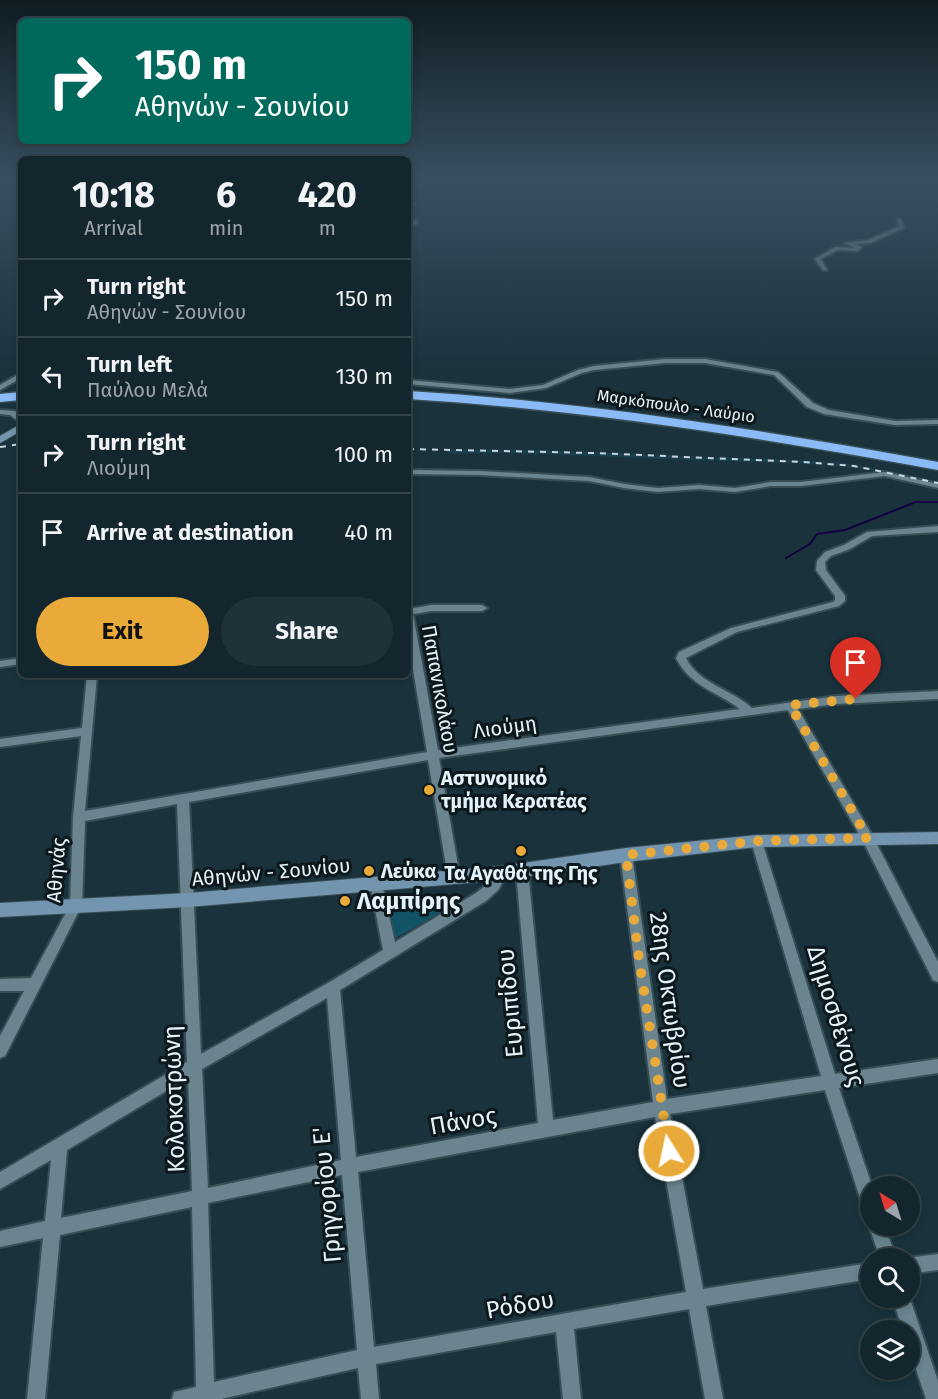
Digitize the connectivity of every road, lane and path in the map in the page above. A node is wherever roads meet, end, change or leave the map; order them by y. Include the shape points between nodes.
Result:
1 (848, 243) edge
2 (825, 269) dead end
3 (18, 377) edge
4 (411, 382) edge
5 (0, 388) edge
6 (411, 389) edge
7 (411, 395) edge
8 (9, 403) edge
9 (18, 418) edge
10 (938, 422) edge
11 (18, 432) edge
12 (0, 440) edge
13 (938, 459) edge
14 (938, 466) edge
15 (411, 472) edge
16 (938, 486) edge
17 (938, 529) edge
18 (482, 608) dead end
19 (411, 612) edge
20 (411, 629) edge
21 (18, 661) edge
22 (0, 664) edge
23 (92, 678) edge
24 (938, 695) edge
25 (790, 705) junction
26 (750, 712) junction
27 (88, 731) junction
28 (0, 743) edge
29 (433, 755) junction
30 (183, 798) junction
31 (79, 817) junction
32 (868, 838) junction
33 (938, 838) edge
34 (758, 841) junction
35 (626, 855) junction
36 (522, 871) junction
37 (502, 873) junction
38 (454, 877) junction
39 (376, 884) junction
40 (188, 900) junction
41 (76, 905) junction
42 (0, 910) edge
43 (390, 952) junction
44 (938, 976) edge
45 (35, 984) junction
46 (0, 986) edge
47 (333, 987) junction
48 (0, 1051) edge
49 (195, 1065) junction
50 (938, 1066) edge
51 (830, 1082) junction
52 (661, 1108) junction
53 (546, 1130) junction
54 (60, 1144) junction
55 (349, 1166) junction
56 (861, 1176) edge
57 (0, 1181) edge
58 (200, 1197) junction
59 (52, 1229) junction
60 (0, 1239) edge
61 (938, 1262) edge
62 (920, 1264) edge
63 (860, 1273) edge
64 (694, 1299) junction
65 (904, 1308) edge
66 (564, 1322) junction
67 (366, 1357) junction
68 (205, 1397) edge
69 (36, 1399) edge
70 (182, 1399) edge
71 (370, 1399) edge
72 (572, 1399) edge
73 (714, 1399) edge
74 (934, 1399) edge

1 - 2 street via 858,249 837,248 818,259
3 - 5 street
4 - 10 street via 510,392 544,387 594,368 705,361 776,373 810,405 826,412 895,423
6 - 13 highway, Μαρκόπουλο - Λαύριο via 640,410
7 - 14 highway, Μαρκόπουλο - Λαύριο via 637,416
8 - 9 street
11 - 12 main road
15 - 16 street via 589,479 658,490 735,490 885,474
17 - 26 street via 865,535 821,561 821,570 840,596 836,604 734,630 683,654 683,663 692,674
18 - 19 street
20 - 29 street, Παπανικολάου
21 - 22 street
23 - 27 street, Αθηνάς
24 - 25 street, Λιούμη
25 - 26 street, Λιούμη
25 - 32 street
26 - 29 street, Λιούμη
27 - 28 street
27 - 31 street, Αθηνάς
29 - 30 street, Λιούμη
29 - 38 street, Παπανικολάου
30 - 31 street, Λιούμη
30 - 40 street, Κολοκοτρώνη
31 - 41 street, Αθηνάς
32 - 33 main road, Αθηνών - Σουνίου
32 - 34 main road, Αθηνών - Σουνίου
32 - 44 street
34 - 35 main road, Αθηνών - Σουνίου
34 - 51 street, Δημοσθένους
35 - 36 main road, Αθηνών - Σουνίου
35 - 52 street, 28ης Οκτωβρίου
36 - 37 main road, Αθηνών - Σουνίου
36 - 53 street, Ευριπίδου
37 - 38 main road, Αθηνών - Σουνίου
37 - 43 street via 481,897
38 - 39 main road, Αθηνών - Σουνίου
39 - 40 main road, Αθηνών - Σουνίου
39 - 43 street
40 - 41 main road, Αθηνών - Σουνίου
40 - 49 street, Κολοκοτρώνη
41 - 42 main road, Αθηνών - Σουνίου
41 - 45 street, Αθηνάς
43 - 47 street
45 - 46 street
45 - 48 street, Αθηνάς
47 - 49 street
47 - 55 street, Γρηγορίου Ε'
49 - 54 street
49 - 58 street, Κολοκοτρώνη
50 - 51 street, Πάνος
51 - 52 street, Πάνος
51 - 56 street, Δημοσθένους
52 - 53 street, Πάνος
52 - 64 street, 28ης Οκτωβρίου
53 - 55 street, Πάνος
54 - 57 street
54 - 59 street
55 - 58 street, Πάνος
55 - 67 street, Γρηγορίου Ε'
58 - 59 street, Πάνος
58 - 68 street, Κολοκοτρώνη
59 - 60 street, Πάνος
59 - 69 street
61 - 62 street
63 - 64 street, Ρόδου
64 - 66 street, Ρόδου
64 - 73 street, 28ης Οκτωβρίου
65 - 74 street
66 - 67 street, Ρόδου
66 - 72 street
67 - 68 street, Ρόδου
67 - 71 street, Γρηγορίου Ε'
68 - 70 street, Ρόδου

